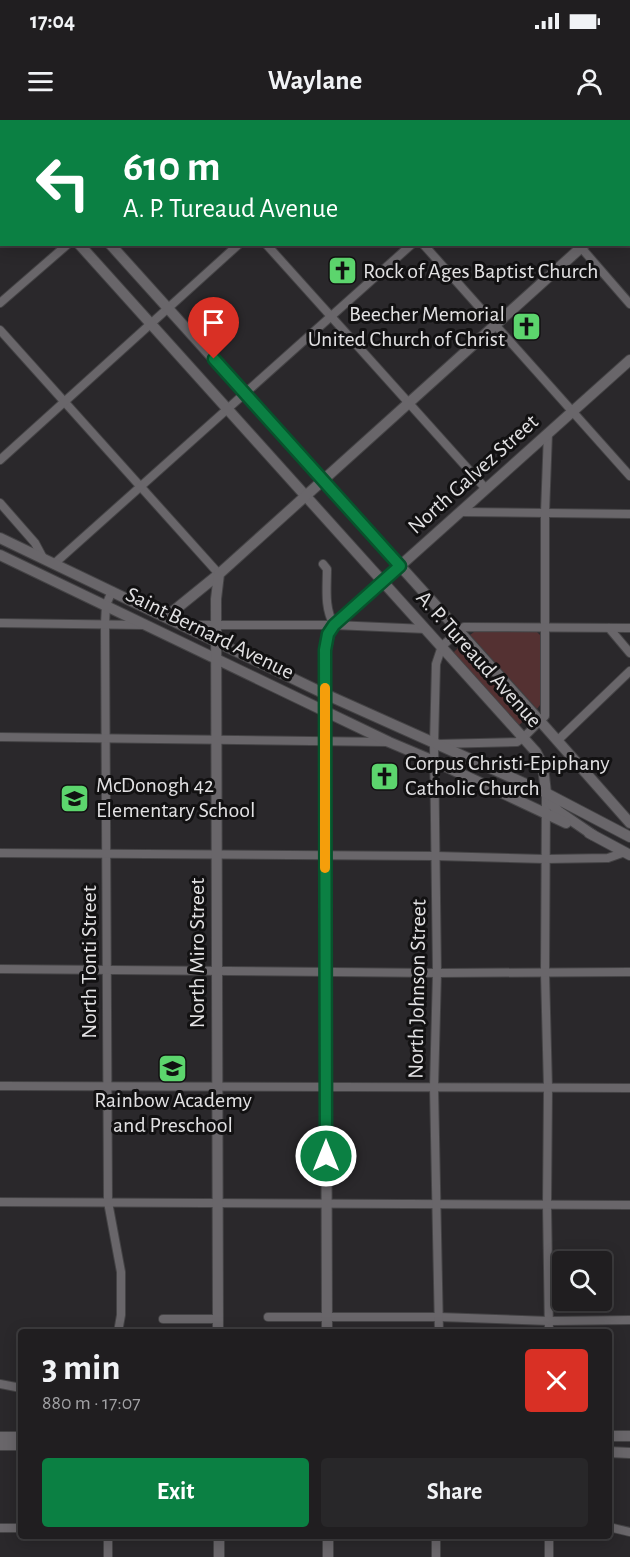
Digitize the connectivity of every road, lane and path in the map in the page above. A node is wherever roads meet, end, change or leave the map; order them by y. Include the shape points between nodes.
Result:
1 (66, 246) edge
2 (81, 246) edge
3 (112, 246) edge
4 (237, 246) edge
5 (268, 246) edge
6 (410, 246) edge
7 (425, 246) edge
8 (581, 246) edge
9 (0, 303) edge
10 (630, 304) edge
11 (168, 309) junction
12 (331, 317) junction
13 (151, 324) junction
14 (495, 325) junction
15 (0, 330) edge
16 (630, 360) edge
17 (245, 394) junction
18 (65, 402) junction
19 (409, 403) junction
20 (228, 410) junction
21 (573, 411) junction
22 (548, 433) junction
23 (0, 460) edge
24 (630, 476) edge
25 (323, 480) junction
26 (141, 488) junction
27 (486, 489) junction
28 (306, 496) junction
29 (0, 503) edge
30 (460, 512) junction
31 (545, 513) junction
32 (630, 514) edge
33 (1, 540) edge
34 (0, 555) edge
35 (43, 558) junction
36 (55, 563) junction
37 (323, 564) dead end
38 (400, 566) junction
39 (219, 574) junction
40 (383, 582) junction
41 (112, 591) junction
42 (106, 605) junction
43 (166, 617) junction
44 (0, 622) edge
45 (105, 624) junction
46 (181, 625) junction
47 (334, 625) junction
48 (149, 626) junction
49 (216, 626) junction
50 (545, 627) junction
51 (609, 628) junction
52 (630, 628) edge
53 (426, 629) junction
54 (459, 632) junction
55 (216, 642) junction
56 (442, 646) junction
57 (630, 653) edge
58 (216, 660) junction
59 (630, 671) edge
60 (325, 694) junction
61 (325, 711) junction
62 (540, 721) junction
63 (0, 737) edge
64 (524, 737) junction
65 (105, 738) junction
66 (216, 739) junction
67 (325, 741) junction
68 (558, 741) junction
69 (389, 742) junction
70 (434, 744) junction
71 (434, 761) junction
72 (546, 793) junction
73 (546, 814) junction
74 (630, 823) edge
75 (593, 835) junction
76 (630, 837) edge
77 (630, 841) edge
78 (0, 853) edge
79 (106, 854) junction
80 (216, 854) junction
81 (627, 854) edge
82 (325, 855) junction
83 (435, 856) junction
84 (545, 859) junction
85 (0, 969) edge
86 (107, 969) junction
87 (217, 970) junction
88 (326, 972) junction
89 (630, 972) edge
90 (437, 973) junction
91 (545, 973) junction
92 (0, 1086) edge
93 (108, 1086) junction
94 (217, 1086) junction
95 (326, 1087) junction
96 (434, 1087) junction
97 (548, 1088) junction
98 (630, 1088) edge
99 (0, 1202) edge
100 (108, 1202) junction
101 (326, 1203) junction
102 (218, 1204) junction
103 (436, 1204) junction
104 (547, 1205) junction
105 (630, 1205) edge
106 (268, 1317) dead end
107 (327, 1317) junction
108 (439, 1317) junction
109 (163, 1319) dead end
110 (218, 1319) junction
111 (630, 1320) edge
112 (549, 1321) junction
113 (119, 1329) edge
114 (218, 1329) edge
115 (327, 1329) edge
116 (439, 1329) edge
117 (549, 1329) edge
118 (0, 1384) edge
119 (18, 1387) edge
120 (612, 1436) edge
121 (630, 1436) edge
122 (0, 1437) edge
123 (18, 1437) edge
124 (0, 1445) edge
125 (18, 1445) edge
126 (612, 1452) edge
127 (630, 1453) edge
128 (0, 1528) edge
129 (18, 1528) edge
130 (612, 1528) edge
131 (630, 1532) edge
132 (108, 1539) edge
133 (219, 1539) edge
134 (328, 1539) edge
135 (436, 1539) edge
136 (549, 1539) edge
137 (108, 1557) edge
138 (219, 1557) edge
139 (328, 1557) edge
140 (436, 1557) edge
141 (549, 1557) edge

1 - 9 street
2 - 13 street, A. P. Tureaud Avenue
3 - 11 street, A. P. Tureaud Avenue
4 - 11 street
5 - 12 street
6 - 12 street
7 - 14 street
8 - 10 street
8 - 14 street
11 - 13 street
11 - 17 street, A. P. Tureaud Avenue
12 - 17 street
12 - 19 street
13 - 18 street
13 - 20 street, A. P. Tureaud Avenue
14 - 19 street
14 - 21 street
15 - 18 street
16 - 21 street, North Galvez Street
17 - 20 street
17 - 25 street, A. P. Tureaud Avenue
18 - 23 street
18 - 26 street
19 - 25 street
19 - 27 street
20 - 26 street
20 - 28 street, A. P. Tureaud Avenue
21 - 22 street, North Galvez Street
21 - 24 street
22 - 27 street, North Galvez Street
22 - 31 street
25 - 28 street
25 - 38 street, A. P. Tureaud Avenue
26 - 36 street
26 - 39 street
27 - 30 street, North Galvez Street
28 - 39 street
28 - 40 street, A. P. Tureaud Avenue
29 - 35 street
30 - 31 street
30 - 38 street, North Galvez Street
31 - 32 street
31 - 50 street
33 - 35 street, Saint Bernard Avenue
34 - 42 street, Saint Bernard Avenue
35 - 36 street, Saint Bernard Avenue
36 - 41 street, Saint Bernard Avenue
37 - 47 street via 327,569 328,610
38 - 40 street, North Galvez Street
38 - 54 street, A. P. Tureaud Avenue
39 - 43 street
39 - 49 street, North Miro Street
40 - 47 street, North Galvez Street
40 - 53 street, A. P. Tureaud Avenue
41 - 42 street, North Tonti Street
41 - 43 street, Saint Bernard Avenue
42 - 45 street, North Tonti Street
42 - 48 street, Saint Bernard Avenue
43 - 46 street, Saint Bernard Avenue
44 - 45 street
45 - 48 street
45 - 65 street, North Tonti Street
46 - 49 street
46 - 55 street, Saint Bernard Avenue
47 - 49 street
47 - 53 street
47 - 60 street via 325,650
48 - 58 street, Saint Bernard Avenue
49 - 55 street, North Miro Street
50 - 51 street
50 - 54 street via 464,627
50 - 62 street via 545,716
51 - 52 street
51 - 57 street
53 - 56 street, A. P. Tureaud Avenue
54 - 56 street
54 - 62 street, A. P. Tureaud Avenue
55 - 58 street, North Miro Street
55 - 60 street, Saint Bernard Avenue
56 - 64 street, A. P. Tureaud Avenue
56 - 70 street, North Johnson Street via 436,664
58 - 61 street, Saint Bernard Avenue
58 - 66 street, North Miro Street
59 - 68 street
60 - 61 street
60 - 70 street, Saint Bernard Avenue
61 - 67 street
61 - 69 street, Saint Bernard Avenue
62 - 64 street
62 - 68 street, A. P. Tureaud Avenue
63 - 65 street
64 - 70 street via 517,742
64 - 72 street, A. P. Tureaud Avenue via 543,766
65 - 66 street
65 - 79 street, North Tonti Street
66 - 67 street
66 - 80 street, North Miro Street
67 - 69 street
67 - 82 street
68 - 74 street, A. P. Tureaud Avenue
69 - 71 street, Saint Bernard Avenue
70 - 71 street, North Johnson Street
70 - 72 street, Saint Bernard Avenue
71 - 73 street, Saint Bernard Avenue
71 - 83 street, North Johnson Street
72 - 73 street
72 - 75 street via 558,811
72 - 76 street, Saint Bernard Avenue
73 - 75 street, Saint Bernard Avenue
73 - 84 street
75 - 81 street, Saint Bernard Avenue
77 - 81 street
78 - 79 street
79 - 80 street
79 - 86 street, North Tonti Street
80 - 82 street
80 - 87 street, North Miro Street
81 - 84 street
82 - 83 street
82 - 88 street
83 - 84 street
83 - 90 street, North Johnson Street
84 - 91 street
85 - 86 street
86 - 87 street
86 - 93 street, North Tonti Street
87 - 88 street
87 - 94 street, North Miro Street
88 - 90 street
88 - 95 street
89 - 91 street
90 - 91 street
90 - 96 street, North Johnson Street
91 - 97 street
92 - 93 street
93 - 94 street
93 - 100 street, North Tonti Street
94 - 95 street
94 - 102 street, North Miro Street
95 - 96 street
95 - 101 street
96 - 97 street
96 - 103 street, North Johnson Street
97 - 98 street
97 - 104 street
99 - 100 street
100 - 102 street
100 - 113 street, North Tonti Street via 121,1272
101 - 102 street
101 - 103 street
101 - 107 street
102 - 110 street, North Miro Street
103 - 104 street
103 - 108 street, North Johnson Street
104 - 105 street
104 - 112 street
106 - 107 street
107 - 108 street
107 - 115 street
108 - 112 street
108 - 116 street, North Johnson Street
109 - 110 street
110 - 114 street, North Miro Street
111 - 112 street
112 - 117 street
118 - 119 street
120 - 121 street
122 - 123 street
124 - 125 street
126 - 127 street
128 - 129 street
130 - 131 street
132 - 137 street
133 - 138 street
134 - 139 street
135 - 140 street
136 - 141 street

